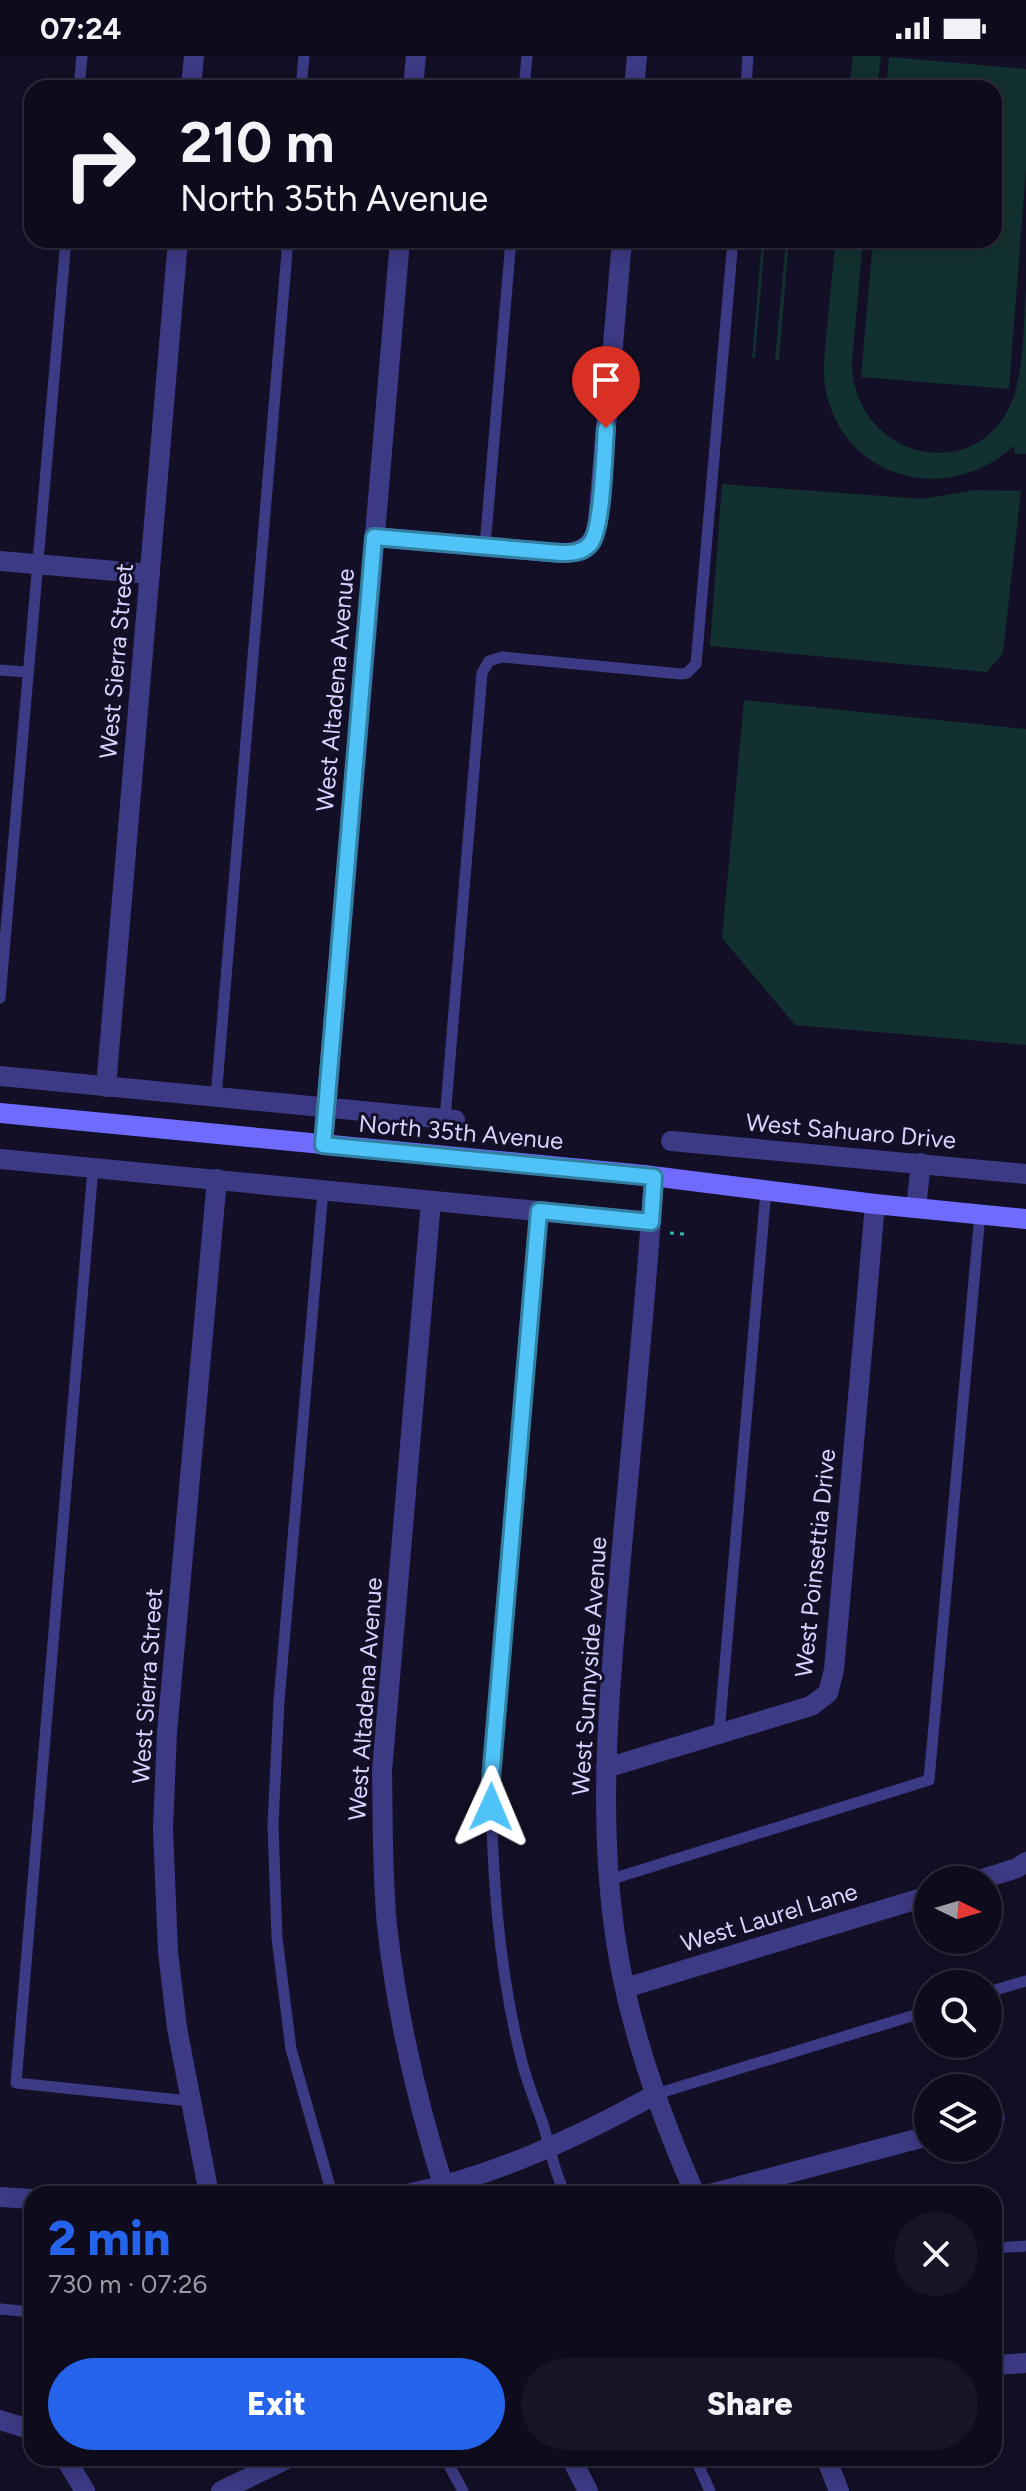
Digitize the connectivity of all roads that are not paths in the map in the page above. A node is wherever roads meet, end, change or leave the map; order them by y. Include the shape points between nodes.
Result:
1 (82, 56) edge
2 (194, 56) edge
3 (304, 56) edge
4 (416, 56) edge
5 (527, 56) edge
6 (637, 56) edge
7 (748, 56) edge
8 (80, 80) edge
9 (192, 80) edge
10 (302, 80) edge
11 (414, 80) edge
12 (525, 80) edge
13 (635, 80) edge
14 (746, 80) edge
15 (65, 248) edge
16 (177, 248) edge
17 (287, 248) edge
18 (399, 248) edge
19 (510, 248) edge
20 (621, 248) edge
21 (732, 248) edge
22 (374, 537) junction
23 (485, 546) junction
24 (0, 561) edge
25 (37, 564) junction
26 (150, 574) junction
27 (0, 670) edge
28 (27, 672) junction
29 (0, 998) edge
30 (0, 1076) edge
31 (106, 1087) junction
32 (216, 1097) junction
33 (326, 1108) junction
34 (0, 1113) edge
35 (450, 1120) joint
36 (671, 1141) dead end
37 (323, 1145) junction
38 (0, 1159) edge
39 (921, 1163) junction
40 (93, 1168) junction
41 (1026, 1174) edge
42 (654, 1177) junction
43 (217, 1179) junction
44 (323, 1190) junction
45 (766, 1190) junction
46 (431, 1201) junction
47 (875, 1204) junction
48 (916, 1208) junction
49 (539, 1211) junction
50 (980, 1214) junction
51 (1026, 1219) edge
52 (651, 1222) junction
53 (719, 1733) junction
54 (606, 1768) junction
55 (1026, 1862) edge
56 (1002, 1873) edge
57 (609, 1880) junction
58 (914, 1900) edge
59 (1026, 1981) edge
60 (625, 1988) junction
61 (1002, 1988) edge
62 (914, 2015) edge
63 (656, 2094) junction
64 (190, 2101) junction
65 (914, 2140) edge
66 (549, 2148) junction
67 (207, 2186) edge
68 (330, 2186) edge
69 (444, 2186) edge
70 (455, 2186) edge
71 (561, 2186) edge
72 (692, 2186) edge
73 (740, 2186) edge
74 (0, 2197) edge
75 (24, 2198) edge
76 (1026, 2246) edge
77 (1002, 2248) edge
78 (0, 2309) edge
79 (24, 2311) edge
80 (1026, 2363) edge
81 (1002, 2364) edge
82 (0, 2420) edge
83 (24, 2428) edge
84 (70, 2466) edge
85 (273, 2466) edge
86 (449, 2466) edge
87 (575, 2466) edge
88 (699, 2466) edge
89 (829, 2466) edge
90 (85, 2491) edge
91 (221, 2491) edge
92 (463, 2491) edge
93 (588, 2491) edge
94 (710, 2491) edge
95 (839, 2491) edge

1 - 8 lane
2 - 9 street
3 - 10 lane
4 - 11 street
5 - 12 lane
6 - 13 street
7 - 14 lane
15 - 25 lane
16 - 26 street, West Sierra Street
17 - 32 lane
18 - 22 street, West Altadena Avenue
19 - 23 lane
20 - 23 street via 594,539 571,553
21 - 35 lane via 696,664 681,674 502,657 489,661 482,673
22 - 23 street
22 - 33 street, West Altadena Avenue
24 - 25 street
25 - 26 street
25 - 28 lane
26 - 31 street, West Sierra Street
27 - 28 lane
28 - 29 lane
30 - 31 street, North 35th Avenue
31 - 32 street, North 35th Avenue
32 - 33 street, North 35th Avenue
33 - 35 street, North 35th Avenue
33 - 37 street, West Altadena Avenue
34 - 37 main road, North 35th Avenue
36 - 39 street, West Sahuaro Drive
37 - 42 main road, North 35th Avenue
38 - 40 street
39 - 41 street, West Sahuaro Drive
39 - 48 street
40 - 43 street
40 - 64 lane via 16,2083
42 - 45 main road, North 35th Avenue
42 - 52 street, West Sunnyside Avenue
43 - 44 street
43 - 64 street, West Sierra Street via 167,1732 163,1829 168,1952
44 - 46 street
44 - 68 lane via 273,1825 277,1938 291,2049
45 - 47 main road, North 35th Avenue
45 - 53 lane
46 - 49 street
46 - 69 street, West Altadena Avenue via 382,1771 395,1989 420,2107
47 - 48 main road, North 35th Avenue
47 - 53 street, West Poinsettia Drive via 828,1693 811,1706
48 - 50 main road, North 35th Avenue
49 - 52 street
49 - 66 lane via 491,1822 500,1951 520,2055
50 - 51 main road, North 35th Avenue
50 - 57 lane via 929,1780
52 - 54 street, West Sunnyside Avenue
53 - 54 street, West Poinsettia Drive
54 - 57 street, West Sunnyside Avenue
55 - 56 street
57 - 60 street, West Sunnyside Avenue
58 - 60 street, West Laurel Lane
59 - 61 lane
60 - 63 street, West Sunnyside Avenue
62 - 63 lane
63 - 66 street
63 - 72 street, West Sunnyside Avenue
64 - 67 street, West Sierra Street
65 - 73 street
66 - 70 street
66 - 71 lane
74 - 75 street
76 - 77 lane
78 - 79 lane
80 - 81 street
82 - 83 street
84 - 90 street
85 - 91 street
86 - 92 lane
87 - 93 street
88 - 94 lane
89 - 95 street

